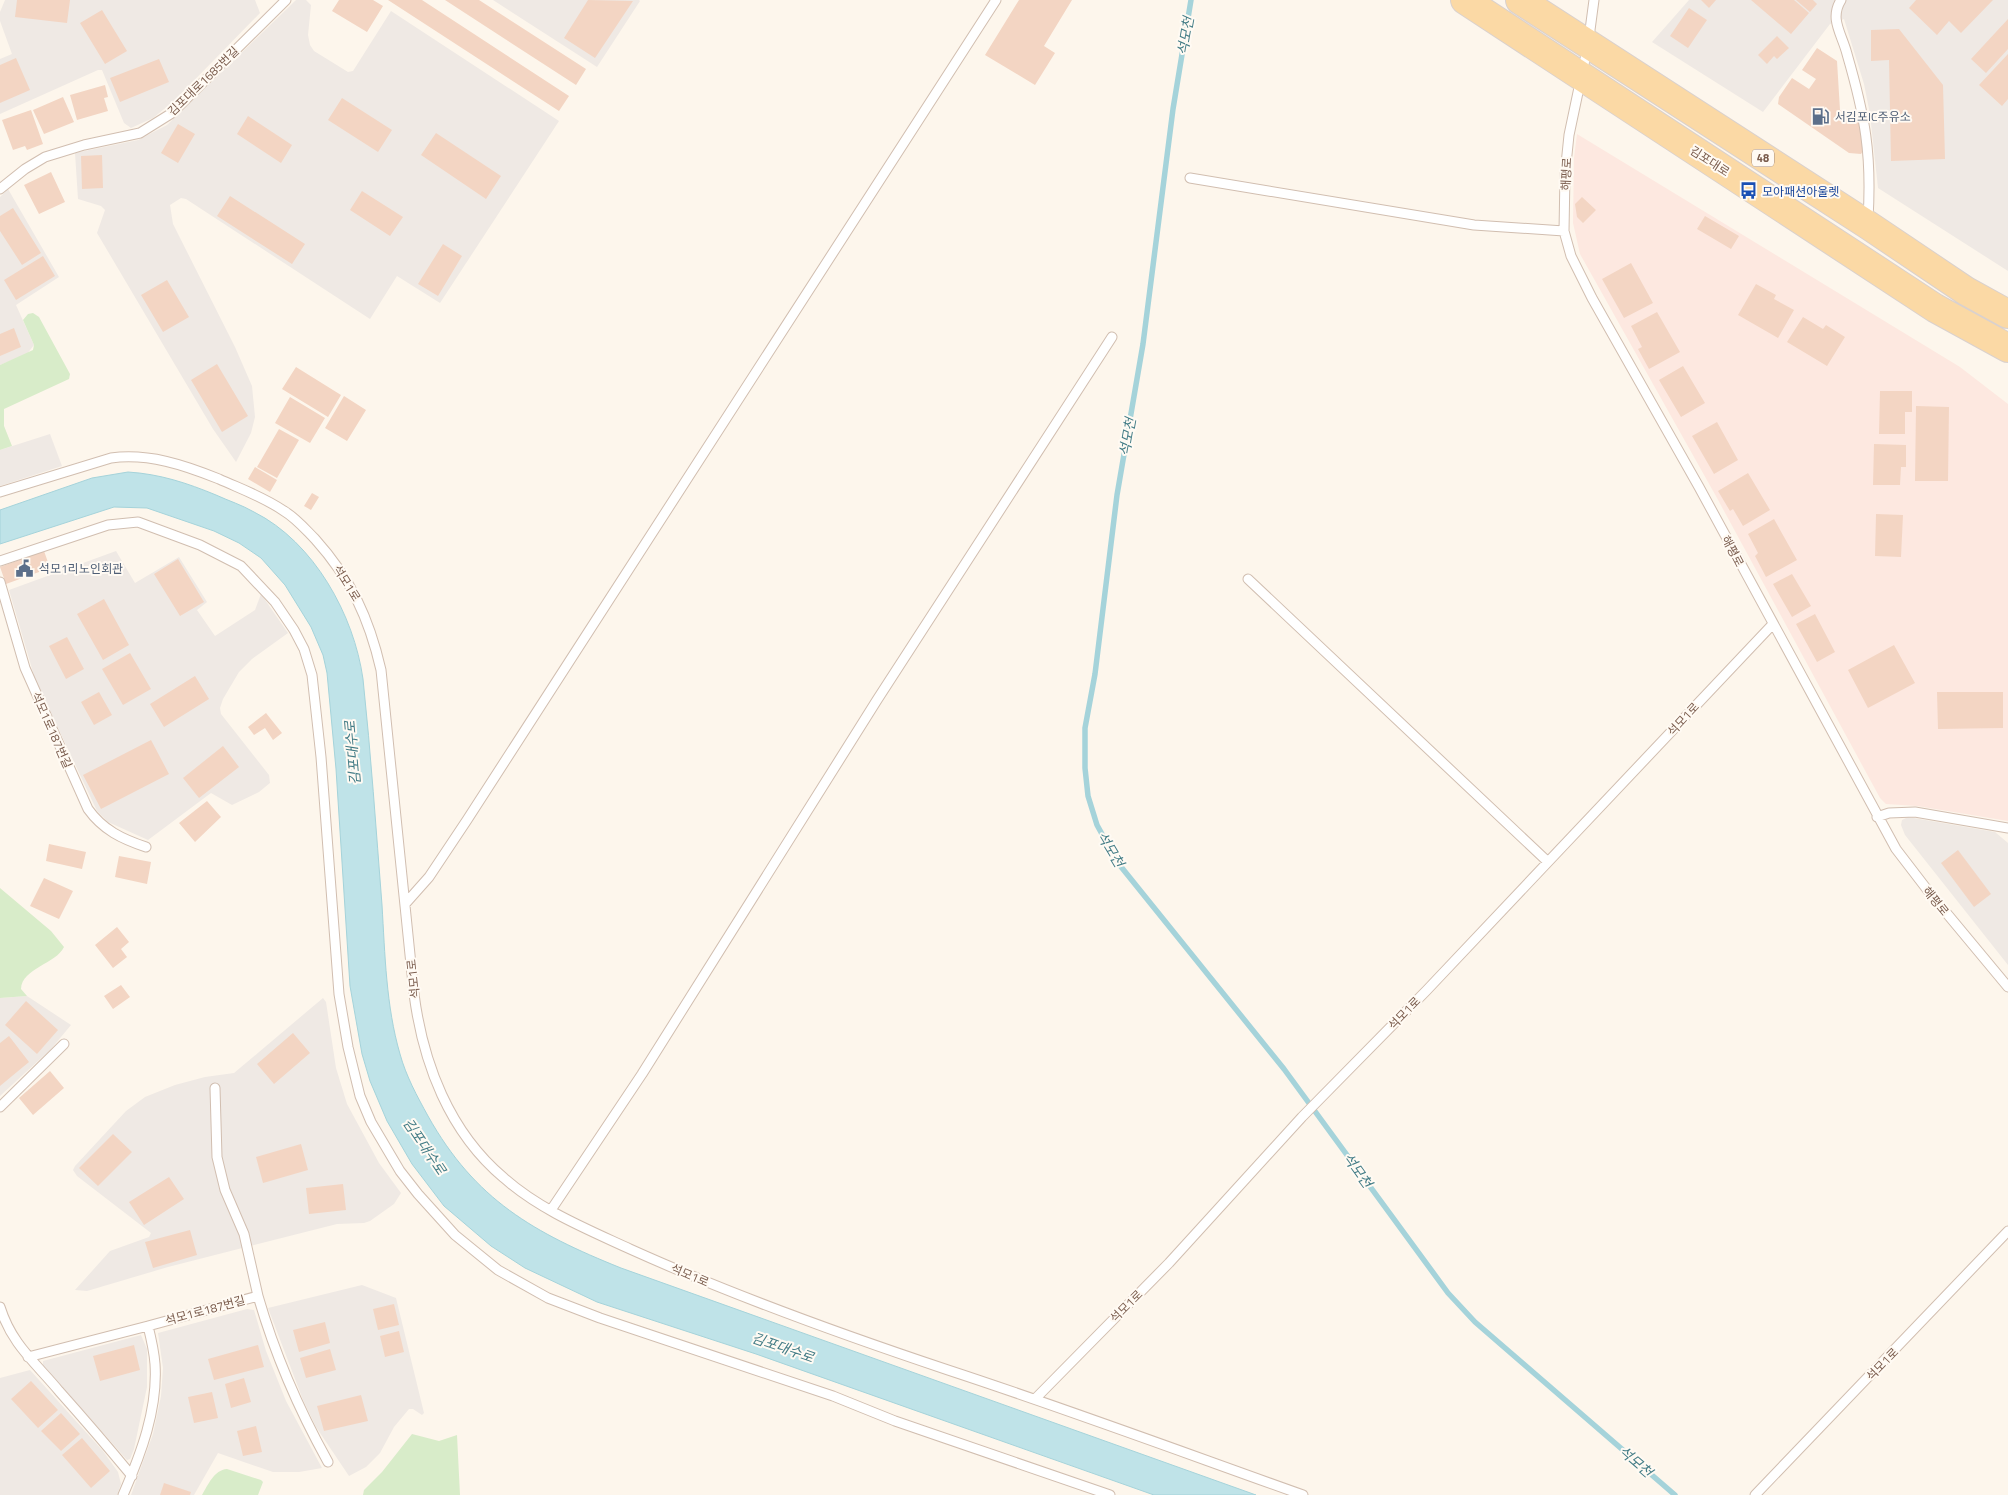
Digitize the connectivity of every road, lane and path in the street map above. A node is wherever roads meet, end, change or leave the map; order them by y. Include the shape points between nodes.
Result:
1 (286, 0) edge
2 (996, 0) edge
3 (1465, 0) edge
4 (1520, 0) edge
5 (1594, 0) edge
6 (1841, 0) edge
7 (1588, 45) junction
8 (1582, 78) junction
9 (1666, 133) junction
10 (1727, 134) junction
11 (1190, 178) dead end
12 (0, 189) edge
13 (1868, 225) junction
14 (1564, 231) junction
15 (2008, 314) edge
16 (1112, 337) dead end
17 (2008, 348) edge
18 (0, 492) edge
19 (0, 561) edge
20 (1248, 579) dead end
21 (0, 582) edge
22 (1772, 625) junction
23 (1877, 817) junction
24 (2008, 828) edge
25 (146, 847) dead end
26 (1548, 862) junction
27 (405, 904) junction
28 (2008, 987) edge
29 (64, 1044) dead end
30 (215, 1088) dead end
31 (0, 1107) edge
32 (551, 1210) junction
33 (2008, 1231) edge
34 (258, 1296) junction
35 (0, 1307) edge
36 (148, 1326) junction
37 (28, 1357) junction
38 (1035, 1399) junction
39 (328, 1462) dead end
40 (132, 1476) junction
41 (123, 1495) edge
42 (1110, 1495) edge
43 (1303, 1495) edge
44 (1755, 1495) edge

1 - 12 lane, 김포대로1685번길 via 179,106 155,125 140,133 45,157 25,168
2 - 27 lane via 467,820 429,877
3 - 8 main road, 김포대로 / 48
4 - 7 main road, 48
5 - 7 lane, 해평로
6 - 13 lane via 1835,10 1835,18 1856,84 1867,134 1870,177
7 - 8 lane, 해평로
7 - 10 main road, 48
8 - 9 main road, 김포대로 / 48
8 - 14 lane, 해평로 via 1569,135
9 - 10 main road via 1672,125 1680,122 1710,138
9 - 17 main road, 김포대로 / 48 via 1935,308
10 - 13 main road, 48
11 - 14 lane via 1474,225
13 - 15 main road, 48 via 1966,292
14 - 22 lane, 해평로 via 1578,273 1699,487
16 - 32 lane via 883,691 642,1074
18 - 27 lane, 석모1로 via 111,458 141,457 187,467 234,486 285,511 302,525 354,591 374,638 385,703
19 - 42 lane via 108,525 138,522 200,545 241,566 275,602 294,630 312,675 339,994 360,1096 371,1122 400,1171 454,1235 498,1270 548,1298
20 - 26 lane
21 - 25 lane, 석모1로187번길 via 25,668 88,809 102,826 114,834
22 - 23 lane, 해평로
22 - 26 lane, 석모1로
23 - 24 lane via 1915,812
23 - 28 lane, 해평로 via 1915,874
26 - 38 lane, 석모1로 via 1302,1117 1230,1199
27 - 32 lane, 석모1로 via 417,1016 434,1080 446,1106 465,1136 502,1177
29 - 31 lane
30 - 34 lane, 석모1로187번길 via 214,1136 221,1177 244,1234
32 - 38 lane, 석모1로 via 692,1277 777,1311
33 - 44 lane, 석모1로
34 - 36 lane, 석모1로187번길
34 - 39 lane, 석모1로187번길 via 271,1343 303,1418
35 - 37 lane via 10,1334
36 - 37 lane
36 - 40 lane, 석모1로187번길 via 155,1384 145,1438
37 - 40 lane
38 - 43 lane, 석모1로
40 - 41 lane, 석모1로187번길

